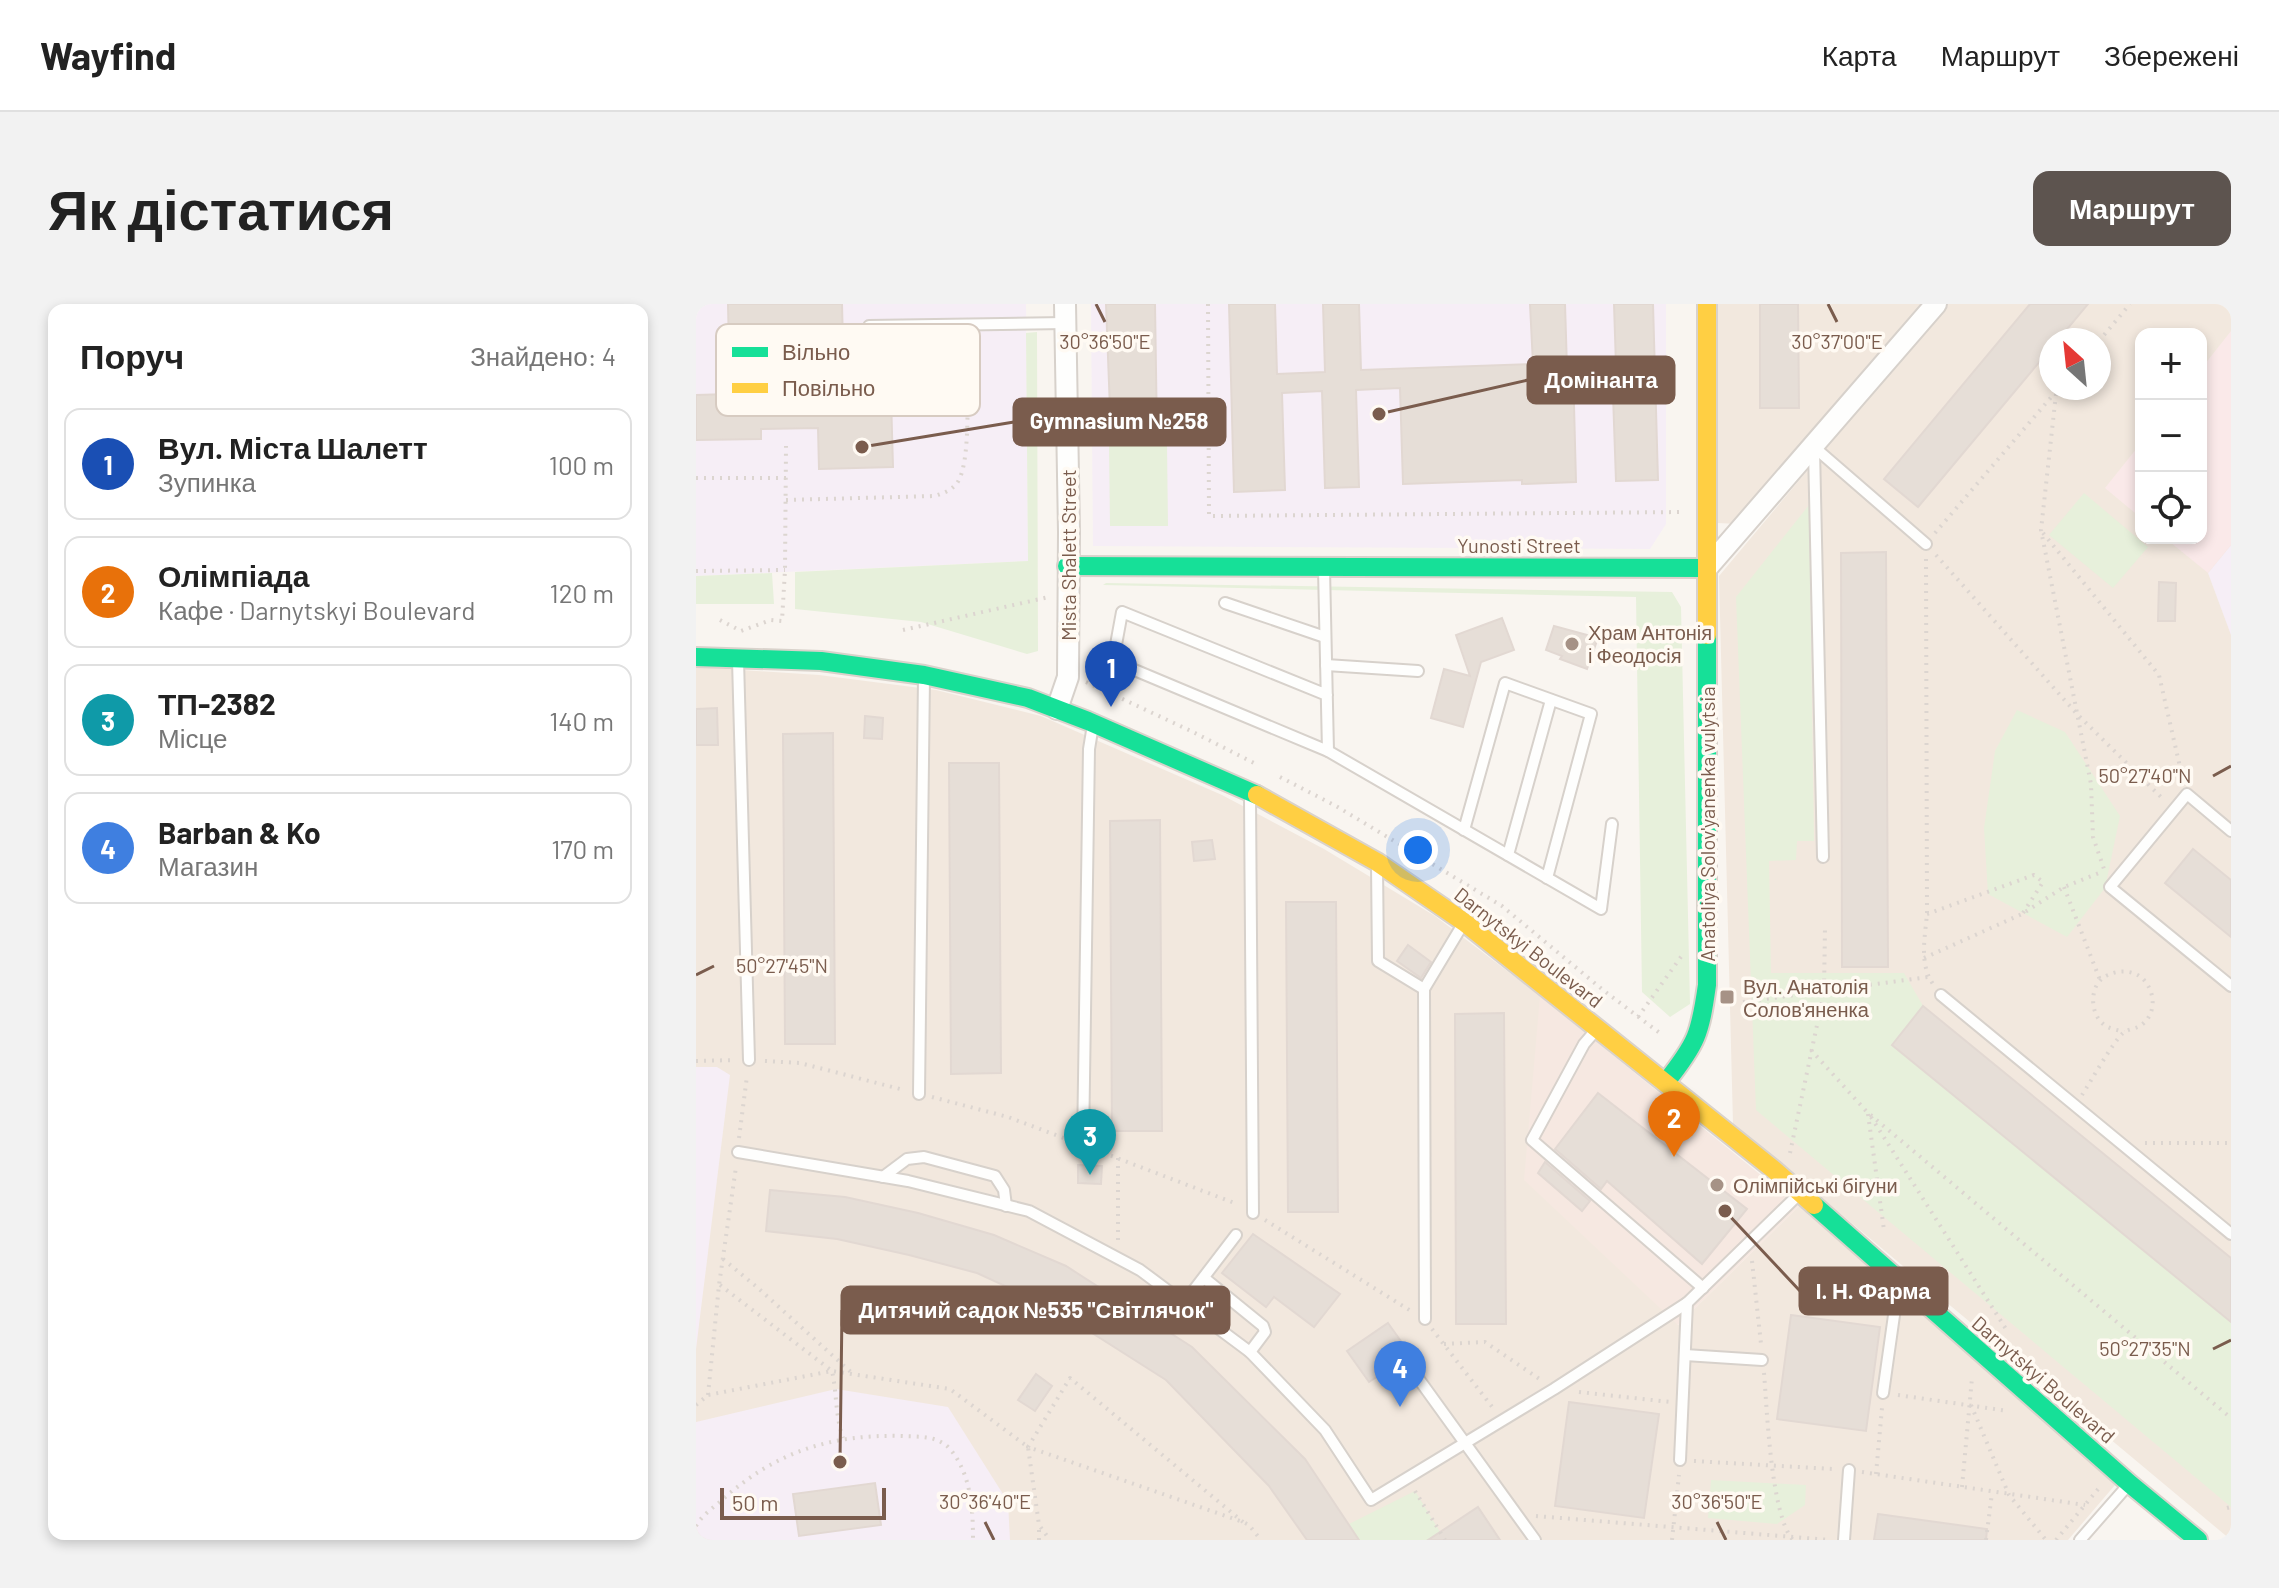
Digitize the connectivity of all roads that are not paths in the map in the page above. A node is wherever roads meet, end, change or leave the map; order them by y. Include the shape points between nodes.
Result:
1 (1707, 304) edge
2 (1936, 304) edge
3 (1065, 314) edge
4 (966, 324) edge
5 (1814, 447) junction
6 (1926, 544) road end
7 (1067, 566) junction
8 (1324, 567) junction
9 (1707, 568) junction
10 (1225, 603) dead end
11 (1325, 637) junction
12 (696, 657) edge
13 (739, 658) junction
14 (1326, 665) junction
15 (1418, 671) dead end
16 (924, 675) junction
17 (1327, 695) junction
18 (1551, 700) junction
19 (1057, 709) junction
20 (1093, 723) junction
21 (1328, 751) junction
22 (1250, 791) junction
23 (1612, 824) dead end
24 (1464, 830) junction
25 (2231, 831) edge
26 (1508, 855) junction
27 (1823, 857) dead end
28 (1377, 862) junction
29 (1547, 878) junction
30 (1464, 922) junction
31 (2231, 986) edge
32 (1424, 989) junction
33 (1941, 995) road end
34 (1597, 1028) junction
35 (749, 1060) road end
36 (1666, 1082) junction
37 (919, 1094) road end
38 (1083, 1145) road end
39 (738, 1152) road end
40 (883, 1177) junction
41 (1799, 1194) junction
42 (1006, 1206) junction
43 (1253, 1213) road end
44 (2231, 1234) edge
45 (1236, 1235) dead end
46 (1204, 1278) junction
47 (1899, 1281) junction
48 (1703, 1288) junction
49 (1184, 1303) junction
50 (1687, 1303) junction
51 (1425, 1319) road end
52 (1250, 1352) junction
53 (1685, 1355) junction
54 (1405, 1360) dead end
55 (1762, 1360) road end
56 (1883, 1393) road end
57 (1466, 1442) junction
58 (1680, 1460) road end
59 (1849, 1470) road end
60 (2130, 1484) junction
61 (1535, 1540) edge
62 (1844, 1540) edge
63 (2080, 1540) edge
64 (2198, 1540) edge

1 - 9 street
2 - 5 street
3 - 4 lane
3 - 7 street, Mista Shalett Street
5 - 6 lane
5 - 9 street
5 - 27 lane
7 - 8 street, Yunosti Street
7 - 19 street, Mista Shalett Street via 1068,677
8 - 9 street, Yunosti Street
8 - 11 lane
9 - 36 street, Anatoliya Solov'yanenka vulytsia via 1707,985 1692,1049
10 - 11 lane
11 - 14 lane
12 - 13 street, Darnytskyi Boulevard
13 - 16 street, Darnytskyi Boulevard via 821,661
13 - 35 lane
14 - 15 lane
14 - 17 lane
16 - 19 street, Darnytskyi Boulevard
16 - 37 lane
17 - 21 lane
17 - 21 lane via 1122,612 1113,661
18 - 24 lane via 1505,683
18 - 26 lane
18 - 29 lane via 1591,714
19 - 20 street, Darnytskyi Boulevard
20 - 22 street, Darnytskyi Boulevard
20 - 38 lane
21 - 24 lane
22 - 28 street, Darnytskyi Boulevard
22 - 43 lane
23 - 29 lane via 1601,909
24 - 26 lane
25 - 31 lane via 2187,794 2110,887
26 - 29 lane
28 - 30 street, Darnytskyi Boulevard
28 - 32 lane via 1378,961
30 - 32 lane
30 - 34 street, Darnytskyi Boulevard
32 - 51 lane
33 - 44 lane
34 - 36 street, Darnytskyi Boulevard
34 - 48 lane via 1532,1140
36 - 41 street, Darnytskyi Boulevard
39 - 40 lane
40 - 42 lane
40 - 42 lane via 907,1159 924,1157 995,1176
41 - 47 street, Darnytskyi Boulevard
41 - 48 lane
42 - 49 lane via 1029,1211 1140,1270
45 - 46 lane
46 - 49 lane
46 - 52 lane via 1263,1326 1265,1332
47 - 56 lane
47 - 60 street, Darnytskyi Boulevard
48 - 50 lane
49 - 52 lane
50 - 53 lane
50 - 57 lane
52 - 57 lane via 1325,1430 1371,1500
53 - 55 lane
53 - 58 lane
54 - 57 lane
57 - 61 lane
59 - 62 lane
60 - 63 lane
60 - 64 street, Darnytskyi Boulevard

